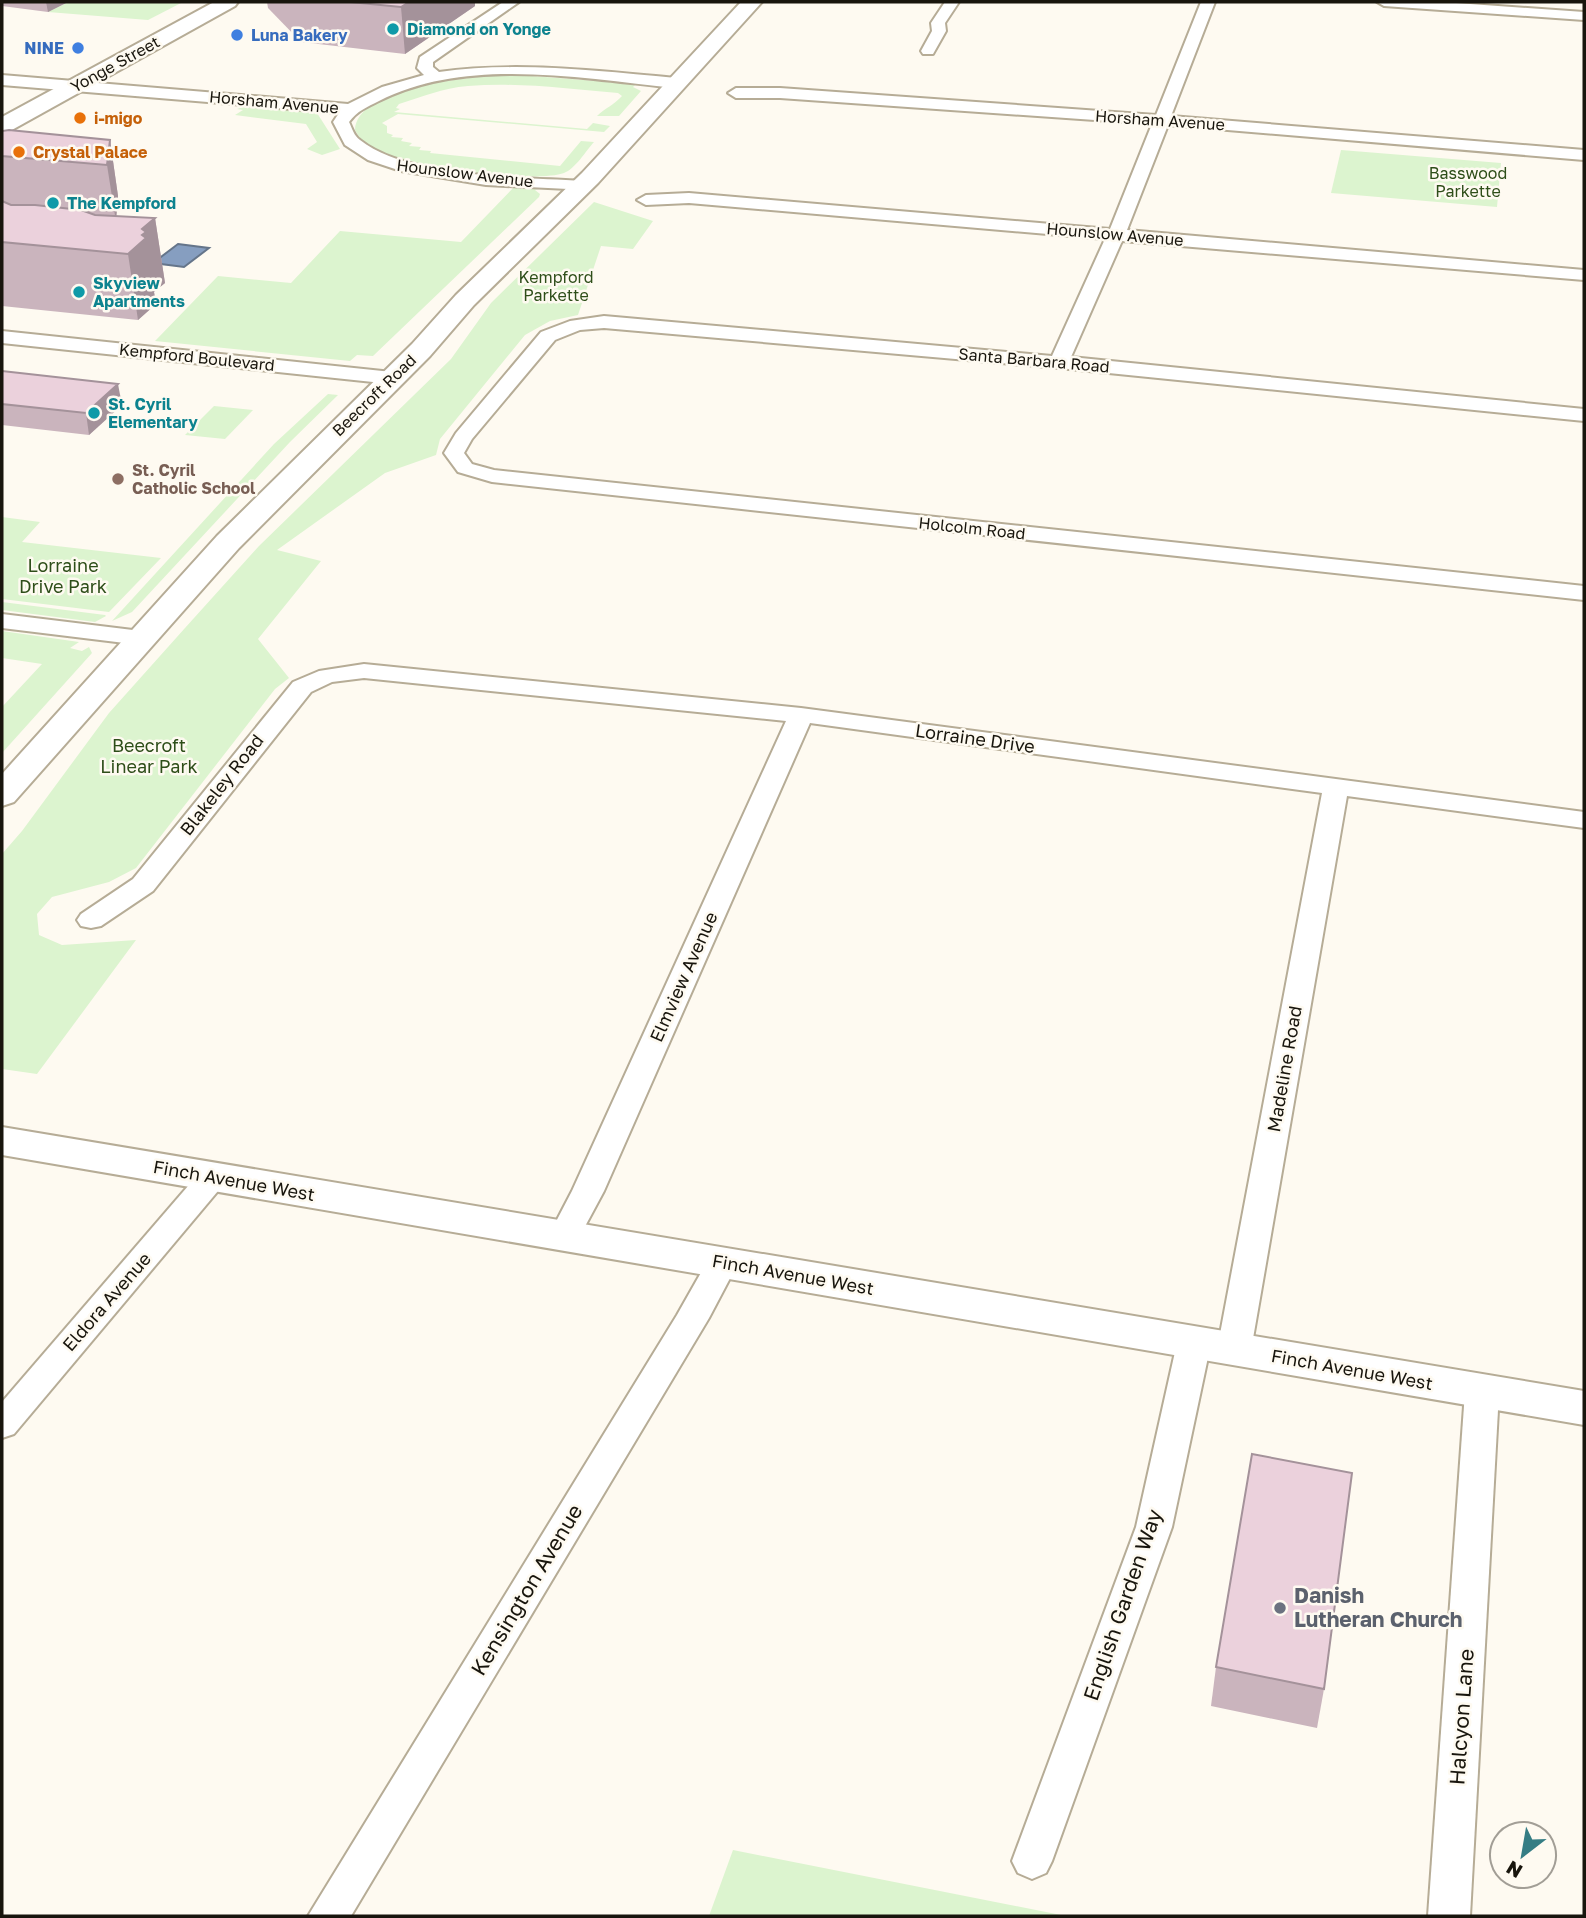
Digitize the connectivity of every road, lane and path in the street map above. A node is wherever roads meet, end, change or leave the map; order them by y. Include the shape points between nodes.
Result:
1 (229, 2) edge
2 (512, 2) edge
3 (752, 2) edge
4 (952, 2) edge
5 (1208, 2) edge
6 (1384, 2) edge
7 (1584, 16) edge
8 (928, 51) dead end
9 (436, 78) junction
10 (2, 80) edge
11 (677, 83) junction
12 (76, 85) junction
13 (736, 93) dead end
14 (350, 109) junction
15 (1163, 120) junction
16 (2, 126) edge
17 (1584, 155) edge
18 (582, 186) junction
19 (646, 200) dead end
20 (1116, 234) junction
21 (1584, 275) edge
22 (2, 337) edge
23 (1059, 362) junction
24 (392, 377) junction
25 (507, 385) joint
26 (1584, 415) edge
27 (1584, 593) edge
28 (2, 621) edge
29 (141, 638) junction
30 (364, 671) joint
31 (801, 715) junction
32 (1336, 788) junction
33 (2, 795) edge
34 (1584, 820) edge
35 (91, 920) dead end
36 (2, 1141) edge
37 (212, 1178) junction
38 (564, 1237) junction
39 (722, 1264) junction
40 (1214, 1346) junction
41 (1482, 1392) junction
42 (1584, 1408) edge
43 (2, 1425) edge
44 (1032, 1861) dead end
45 (329, 1916) edge
46 (1449, 1916) edge

1 - 12 street, Yonge Street
2 - 9 street via 425,60 425,68
3 - 11 street, Beecroft Road
4 - 8 street
5 - 15 street
6 - 7 street
9 - 11 street, Horsham Avenue via 517,71
9 - 14 street, Horsham Avenue via 378,94
10 - 12 street, Horsham Avenue
11 - 18 street, Beecroft Road
12 - 14 street, Horsham Avenue
12 - 16 street, Yonge Street
13 - 15 street, Horsham Avenue
14 - 18 street, Hounslow Avenue via 341,122 344,136 356,149 382,162 438,173
15 - 17 street, Horsham Avenue
15 - 20 street
18 - 24 street, Beecroft Road
19 - 20 street, Hounslow Avenue via 689,198
20 - 21 street, Hounslow Avenue
20 - 23 street
22 - 24 street, Kempford Boulevard
23 - 25 street, Santa Barbara Road via 604,322 577,325 548,336
23 - 26 street, Santa Barbara Road
24 - 29 street, Beecroft Road via 228,542
25 - 27 street, Holcolm Road via 454,453 465,468 506,478
28 - 29 street
29 - 33 street, Beecroft Road
30 - 31 street, Lorraine Drive
30 - 35 street, Blakeley Road via 327,676 302,687 143,885
31 - 32 street, Lorraine Drive
31 - 38 street, Elmview Avenue
32 - 34 street, Lorraine Drive
32 - 40 street, Madeline Road
36 - 37 street, Finch Avenue West
37 - 38 street, Finch Avenue West
37 - 43 street, Eldora Avenue
38 - 39 street, Finch Avenue West
39 - 40 street, Finch Avenue West
39 - 45 street, Kensington Avenue
40 - 41 street, Finch Avenue West
40 - 44 street, English Garden Way via 1154,1527
41 - 42 street, Finch Avenue West
41 - 46 street, Halcyon Lane

